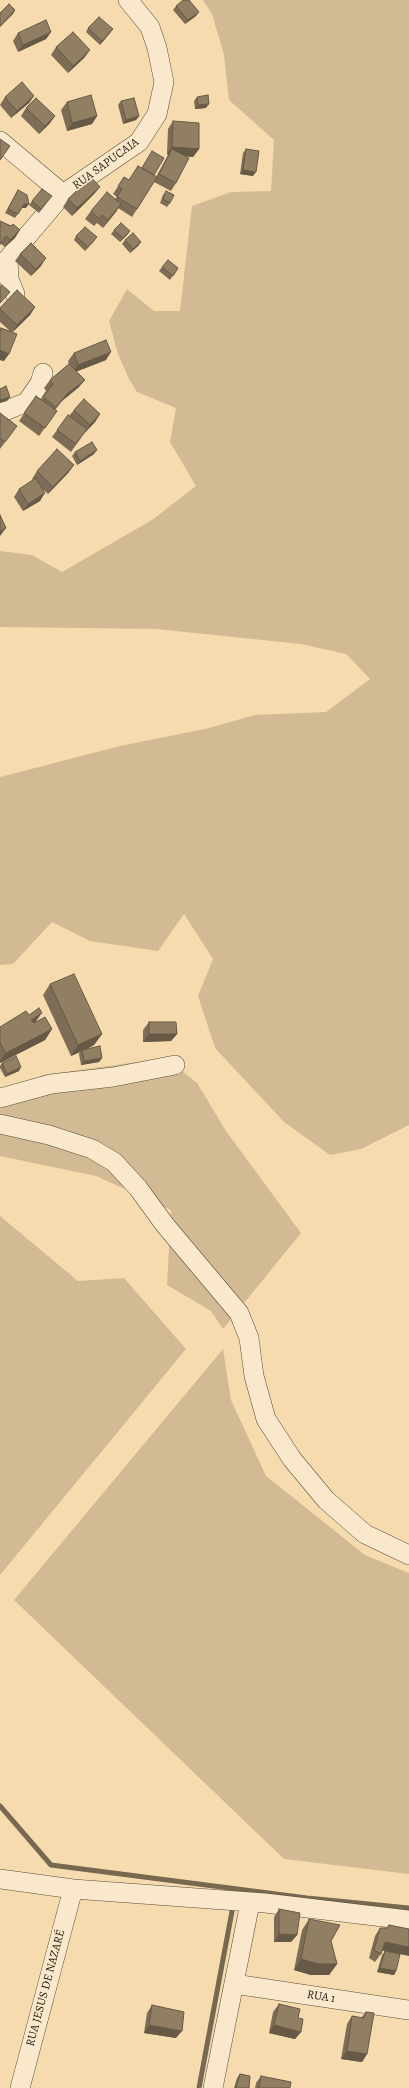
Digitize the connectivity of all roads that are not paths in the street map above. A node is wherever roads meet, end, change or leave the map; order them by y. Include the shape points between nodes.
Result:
1 (128, 0) edge
2 (0, 142) edge
3 (63, 194) junction
4 (4, 263) edge
5 (15, 294) edge
6 (43, 373) dead end
7 (0, 413) edge
8 (175, 1065) dead end
9 (0, 1098) edge
10 (0, 1124) edge
11 (409, 1555) edge
12 (0, 1879) edge
13 (73, 1889) junction
14 (250, 1903) junction
15 (409, 1920) edge
16 (234, 1984) junction
17 (409, 2010) edge
18 (20, 2088) edge
19 (213, 2088) edge

1 - 3 street, RUA SAPUCAIA via 150,27 157,48 164,82 157,114 139,142
2 - 3 street
3 - 4 street, RUA SAPUCAIA
4 - 5 street
6 - 7 street via 40,383 27,402
8 - 9 street via 113,1077 51,1084
10 - 11 street via 49,1135 92,1149 114,1162 239,1313 249,1338 254,1376 266,1419 292,1459 326,1500 365,1534
12 - 13 street
13 - 14 street
13 - 18 street, RUA JESUS DE NAZARÉ
14 - 15 street
14 - 16 street
16 - 17 street, RUA 1
16 - 19 street

